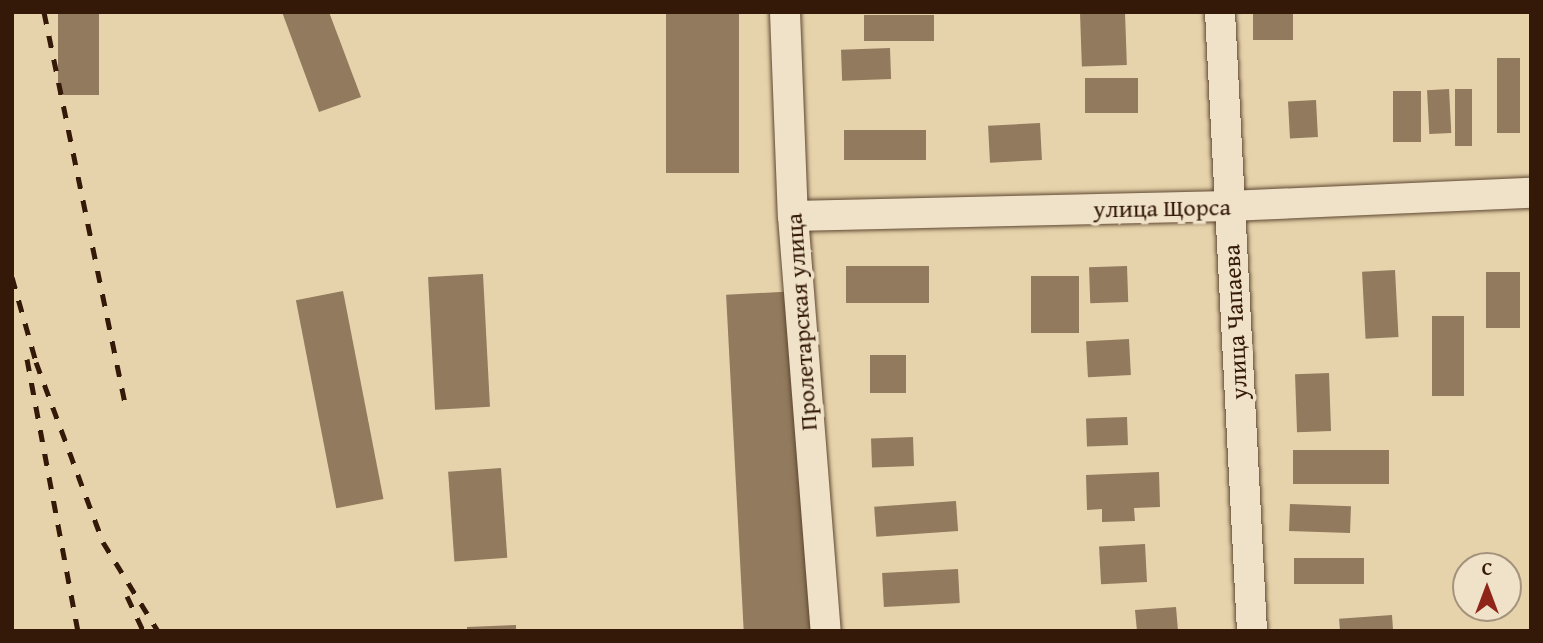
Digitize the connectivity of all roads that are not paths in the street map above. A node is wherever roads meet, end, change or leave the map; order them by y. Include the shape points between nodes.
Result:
1 (785, 12) edge
2 (1220, 12) edge
3 (1531, 193) edge
4 (1229, 206) junction
5 (793, 216) junction
6 (826, 631) edge
7 (1252, 631) edge

1 - 5 street, Пролетарская улица
2 - 4 street, улица Чапаева
3 - 4 street, улица Щорса
4 - 5 street, улица Щорса
4 - 7 street, улица Чапаева
5 - 6 street, Пролетарская улица

